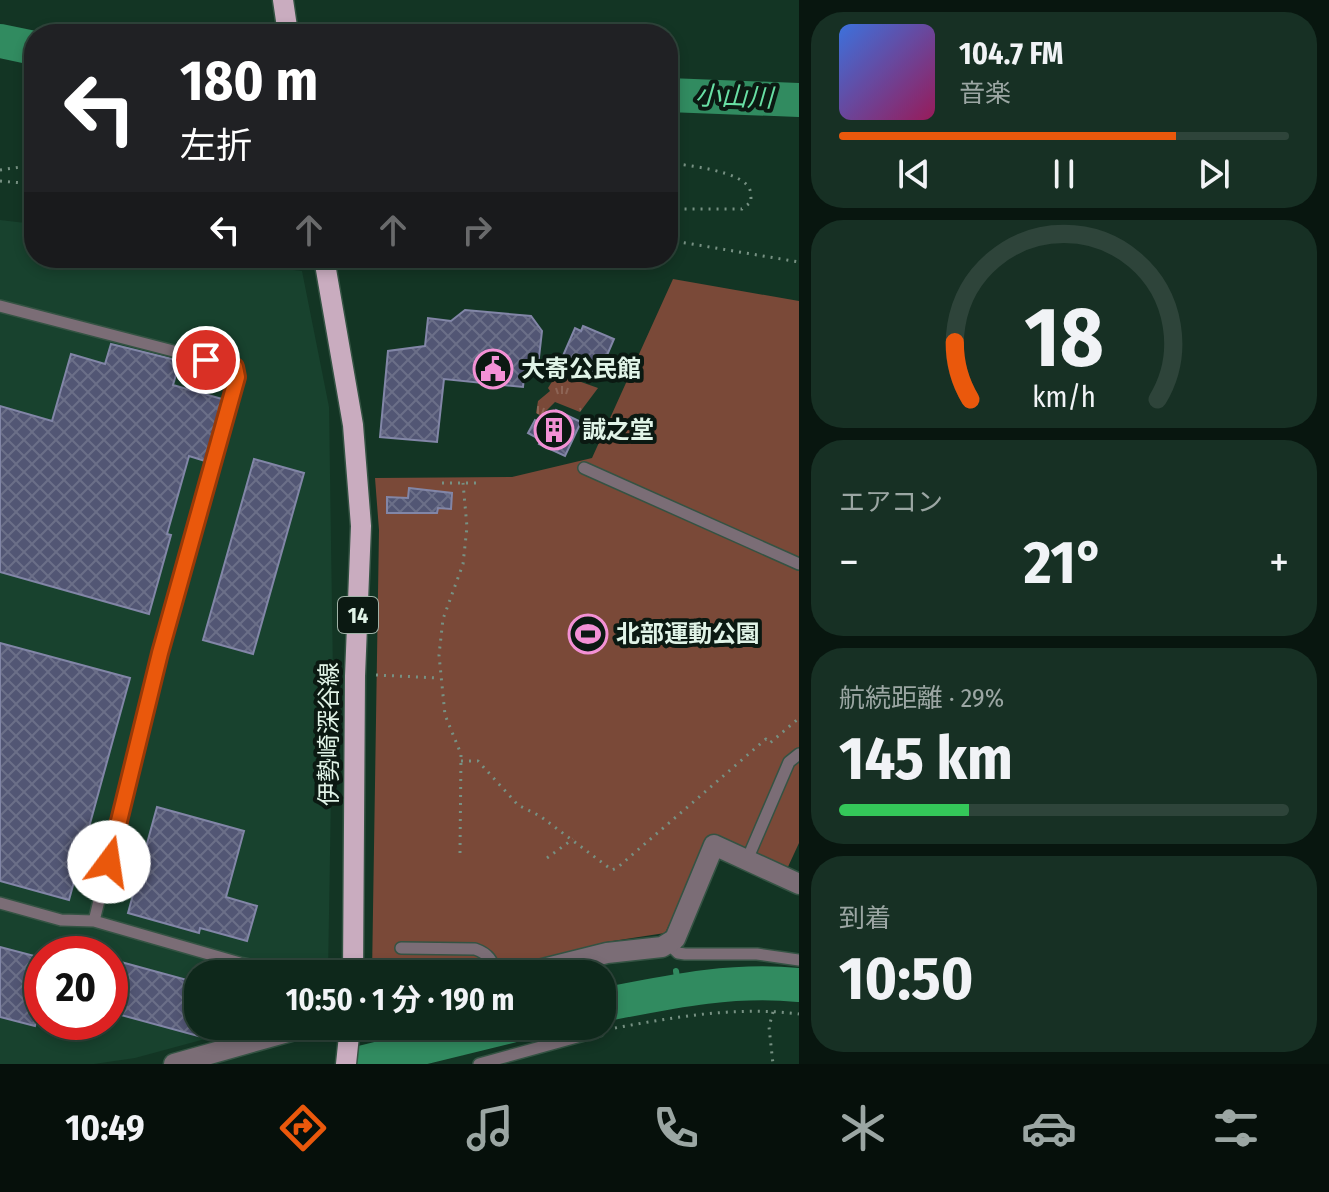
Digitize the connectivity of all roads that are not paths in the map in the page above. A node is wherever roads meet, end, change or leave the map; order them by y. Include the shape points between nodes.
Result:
1 (283, 0) edge
2 (287, 24) edge
3 (326, 268) edge
4 (0, 306) edge
5 (584, 468) dead end
6 (799, 564) edge
7 (799, 754) edge
8 (747, 860) junction
9 (799, 884) edge
10 (0, 903) edge
11 (94, 921) junction
12 (669, 944) junction
13 (401, 948) dead end
14 (230, 960) edge
15 (353, 960) edge
16 (492, 960) edge
17 (579, 960) edge
18 (799, 960) edge
19 (259, 1040) edge
20 (349, 1040) edge
21 (566, 1040) edge
22 (174, 1064) edge
23 (346, 1064) edge
24 (479, 1064) edge

1 - 2 main road
3 - 15 main road, 伊勢崎深谷線 / 14 via 353,425 361,526
4 - 11 lane via 235,367 237,377 160,653
5 - 6 lane
7 - 8 lane via 789,762
8 - 9 street
8 - 12 street via 714,845
10 - 11 lane via 61,920
11 - 14 lane
12 - 17 street
12 - 18 lane via 685,954
13 - 16 lane via 475,949
19 - 22 street
20 - 23 main road
21 - 24 lane

